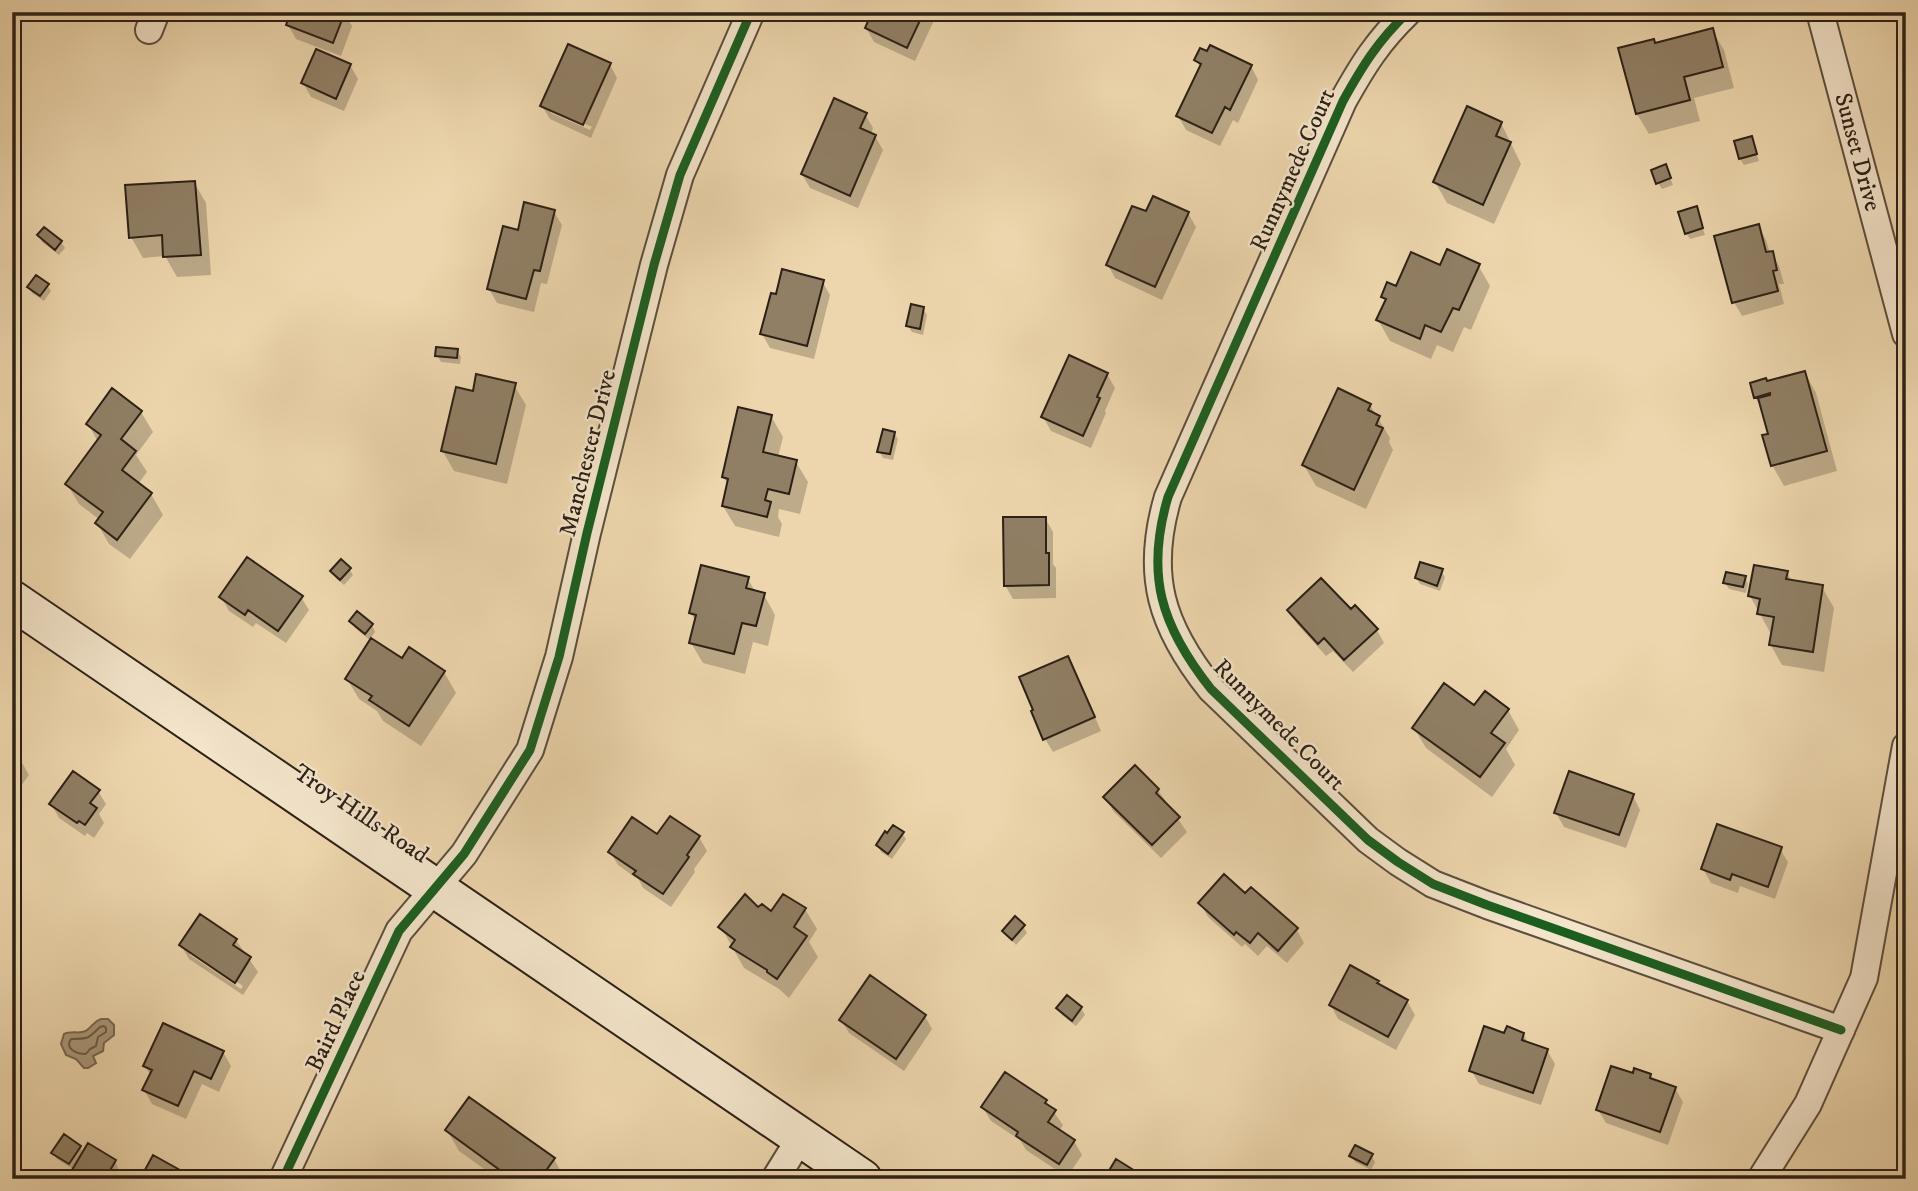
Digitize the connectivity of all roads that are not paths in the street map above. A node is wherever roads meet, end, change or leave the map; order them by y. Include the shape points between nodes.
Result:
1 (751, 12) edge
2 (1408, 12) edge
3 (1820, 12) edge
4 (1906, 334) edge
5 (12, 600) edge
6 (1906, 746) edge
7 (435, 887) junction
8 (1841, 1030) junction
9 (801, 1137) junction
10 (283, 1179) edge
11 (775, 1179) edge
12 (862, 1179) edge
13 (1761, 1179) edge

1 - 7 street, Manchester Drive via 680,175 559,657 530,750 464,854
2 - 8 street, Runnymede Court via 1371,54 1343,101 1168,497 1157,577 1176,637 1211,689 1368,840 1433,884
3 - 4 street, Sunset Drive
5 - 7 main road, Troy Hills Road
6 - 8 street via 1864,978
7 - 9 main road, Troy Hills Road
7 - 10 street, Baird Place via 399,930
8 - 13 street via 1808,1104
9 - 11 street
9 - 12 main road, Troy Hills Road

